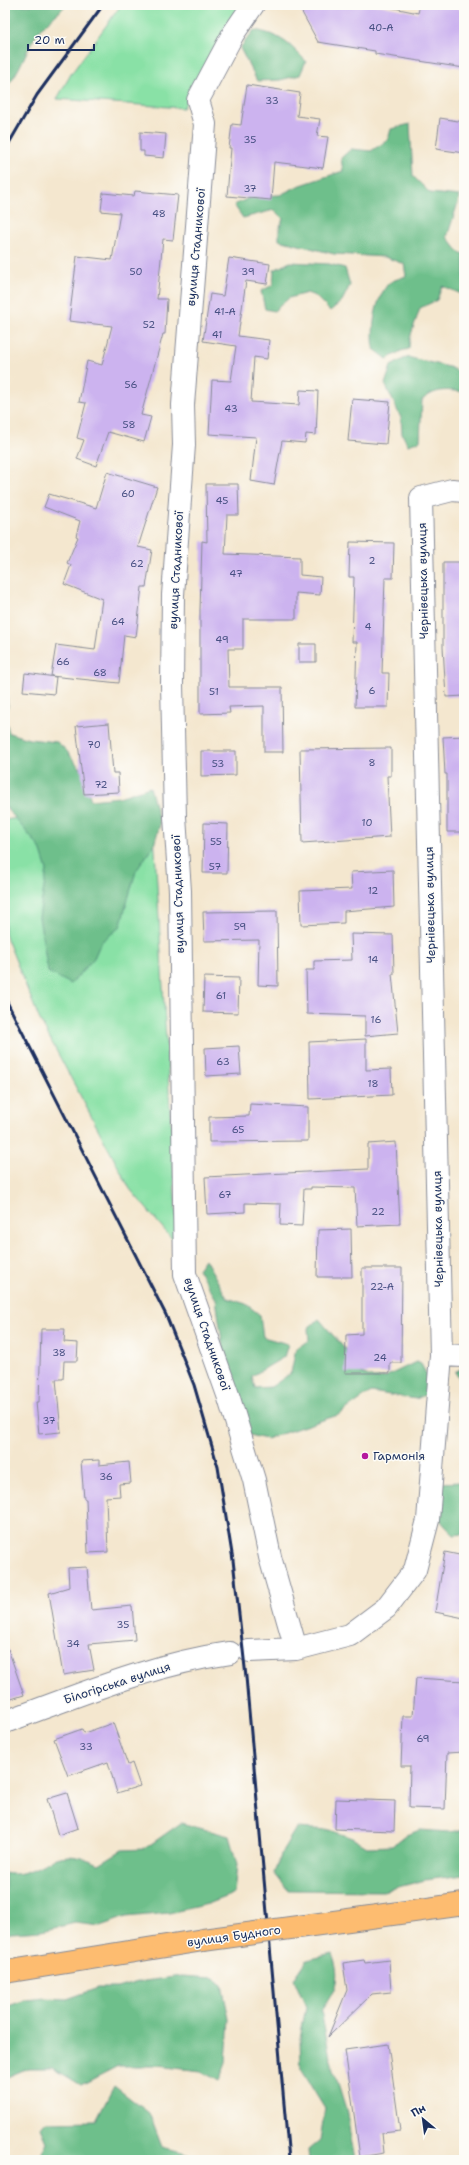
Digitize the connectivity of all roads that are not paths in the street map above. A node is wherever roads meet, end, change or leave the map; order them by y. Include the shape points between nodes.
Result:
1 (252, 5) edge
2 (464, 492) edge
3 (441, 1356) junction
4 (464, 1356) edge
5 (296, 1648) junction
6 (240, 1652) joint
7 (5, 1722) edge
8 (464, 1904) edge
9 (5, 1972) edge

1 - 5 street, вулиця Стадникової via 233,34 198,100 206,124 183,405 184,445 173,595 172,684 175,818 180,891 185,1274 228,1395 254,1480 270,1557
2 - 3 street, Чернівецька вулиця via 452,490 421,498
3 - 4 street
3 - 5 street, Чернівецька вулиця via 428,1520 415,1570 386,1608 350,1635
5 - 6 street, Чернівецька вулиця
6 - 7 street, Білогірська вулиця via 187,1660 126,1678
8 - 9 highway, вулиця Будного, bridge via 203,1940

